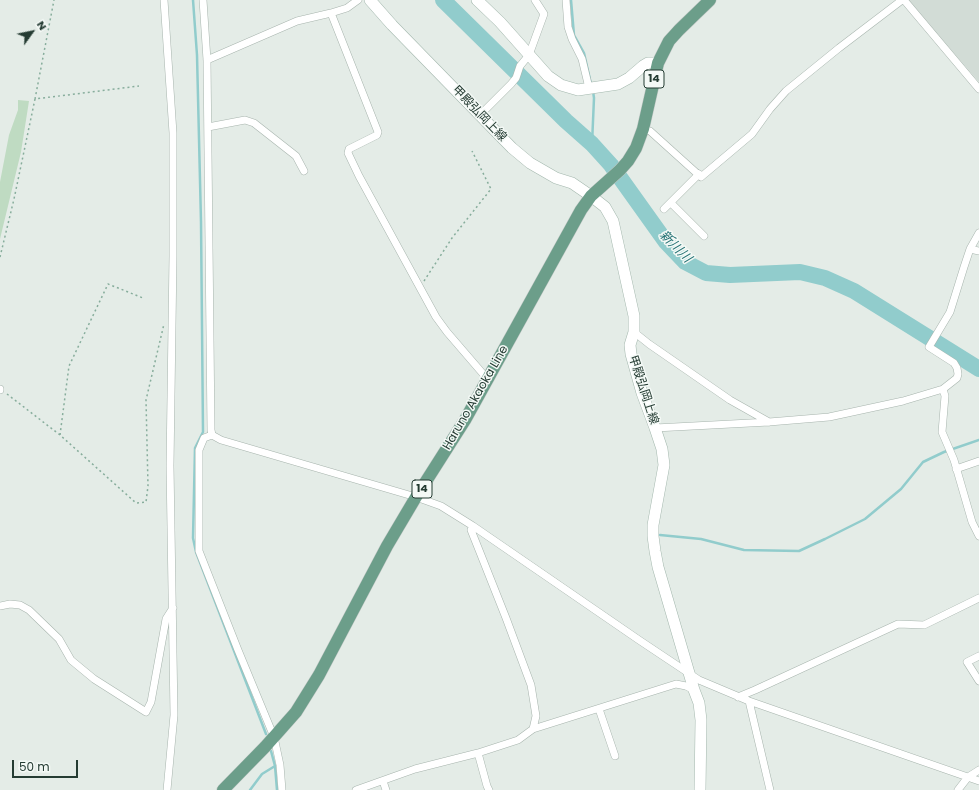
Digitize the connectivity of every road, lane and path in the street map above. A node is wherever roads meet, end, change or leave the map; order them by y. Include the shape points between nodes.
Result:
1 (54, 0) edge
2 (164, 0) edge
3 (203, 0) edge
4 (358, 0) edge
5 (370, 0) edge
6 (477, 0) edge
7 (535, 0) edge
8 (566, 0) edge
9 (710, 0) edge
10 (903, 0) edge
11 (331, 13) junction
12 (529, 55) junction
13 (207, 60) junction
14 (658, 63) junction
15 (138, 86) dead end
16 (592, 87) junction
17 (979, 89) edge
18 (35, 99) junction
19 (480, 115) junction
20 (208, 127) junction
21 (643, 129) junction
22 (472, 151) dead end
23 (304, 171) dead end
24 (699, 174) junction
25 (591, 196) junction
26 (670, 203) junction
27 (664, 209) dead end
28 (979, 233) edge
29 (704, 236) dead end
30 (970, 249) junction
31 (979, 251) edge
32 (0, 257) edge
33 (420, 288) junction
34 (143, 298) dead end
35 (172, 308) junction
36 (634, 332) junction
37 (488, 379) junction
38 (943, 389) junction
39 (0, 390) edge
40 (769, 422) junction
41 (655, 428) junction
42 (60, 435) junction
43 (212, 435) junction
44 (979, 461) edge
45 (956, 469) junction
46 (416, 497) junction
47 (473, 526) junction
48 (979, 536) edge
49 (979, 598) edge
50 (0, 606) edge
51 (173, 608) junction
52 (979, 656) edge
53 (690, 675) junction
54 (979, 681) edge
55 (694, 690) junction
56 (738, 697) junction
57 (749, 701) junction
58 (599, 709) junction
59 (533, 729) junction
60 (274, 737) junction
61 (478, 753) junction
62 (615, 756) dead end
63 (979, 770) edge
64 (968, 777) junction
65 (383, 781) junction
66 (979, 781) edge
67 (167, 790) edge
68 (223, 790) edge
69 (282, 790) edge
70 (356, 790) edge
71 (386, 790) edge
72 (489, 790) edge
73 (700, 790) edge
74 (770, 790) edge
75 (958, 790) edge

1 - 18 path
2 - 35 street via 173,133
3 - 13 street
4 - 11 street via 347,8
5 - 19 main road, 甲殿弘岡上線
6 - 12 main road
7 - 12 street via 544,14
8 - 16 street via 568,27
9 - 14 main road, Haruno Akaoka Line / 14 via 669,41
10 - 17 street
10 - 24 street via 786,91 752,134 701,177
11 - 13 street via 297,21
11 - 33 street via 378,132 377,135 349,149 348,153
12 - 16 main road via 548,76 561,85 578,90
12 - 19 street via 520,66 516,78
13 - 20 street
14 - 16 main road via 648,63 618,84
14 - 21 main road, Haruno Akaoka Line / 14
15 - 18 path
18 - 32 path
19 - 25 main road, 甲殿弘岡上線 via 530,163 556,178 572,183
20 - 23 street via 245,120 254,123 296,156
20 - 43 street
21 - 24 street via 650,131
21 - 25 main road, Haruno Akaoka Line / 14 via 628,162
22 - 33 path via 491,189 452,238
24 - 26 street
25 - 36 main road, 甲殿弘岡上線 via 605,207 613,221 634,316
25 - 37 main road, Haruno Akaoka Line / 14
26 - 27 street
26 - 29 street
28 - 30 street
30 - 31 street
30 - 38 street via 950,312 929,345 957,368 957,378
33 - 37 street via 447,332
34 - 42 path via 108,284 69,366
35 - 42 path via 166,310 146,400 146,502 136,503
35 - 51 street via 170,466
36 - 40 street via 730,400
36 - 41 main road, 甲殿弘岡上線 via 630,345 631,354
37 - 46 main road, Haruno Akaoka Line / 14
38 - 40 street via 829,418
38 - 45 street via 945,396 942,432
39 - 42 path
40 - 41 street
41 - 53 main road, 甲殿弘岡上線 via 664,465 653,525 655,551
43 - 46 street via 221,440
43 - 60 street via 204,438 199,450 199,551
44 - 45 street
45 - 48 street via 972,522
46 - 47 street via 441,506
46 - 60 main road, Haruno Akaoka Line / 14 via 387,546 319,675 296,712
47 - 53 street
47 - 59 street via 471,530 478,550 531,685 536,716
49 - 56 street via 924,625 898,624
50 - 51 street via 20,605 29,610 59,639 71,660 94,679 146,712 151,702 166,619
51 - 67 street via 174,715
52 - 54 street via 967,662
53 - 55 main road, 甲殿弘岡上線
53 - 56 street
55 - 58 street via 676,684
55 - 73 main road, 甲殿弘岡上線 via 701,720
56 - 57 street
57 - 64 street
57 - 74 street
58 - 59 street
58 - 62 street
59 - 61 street via 518,740
60 - 68 main road, Haruno Akaoka Line / 14
60 - 69 street
61 - 65 street via 415,769
61 - 72 street
63 - 64 street
64 - 66 street
64 - 75 street
65 - 70 street
65 - 71 street

